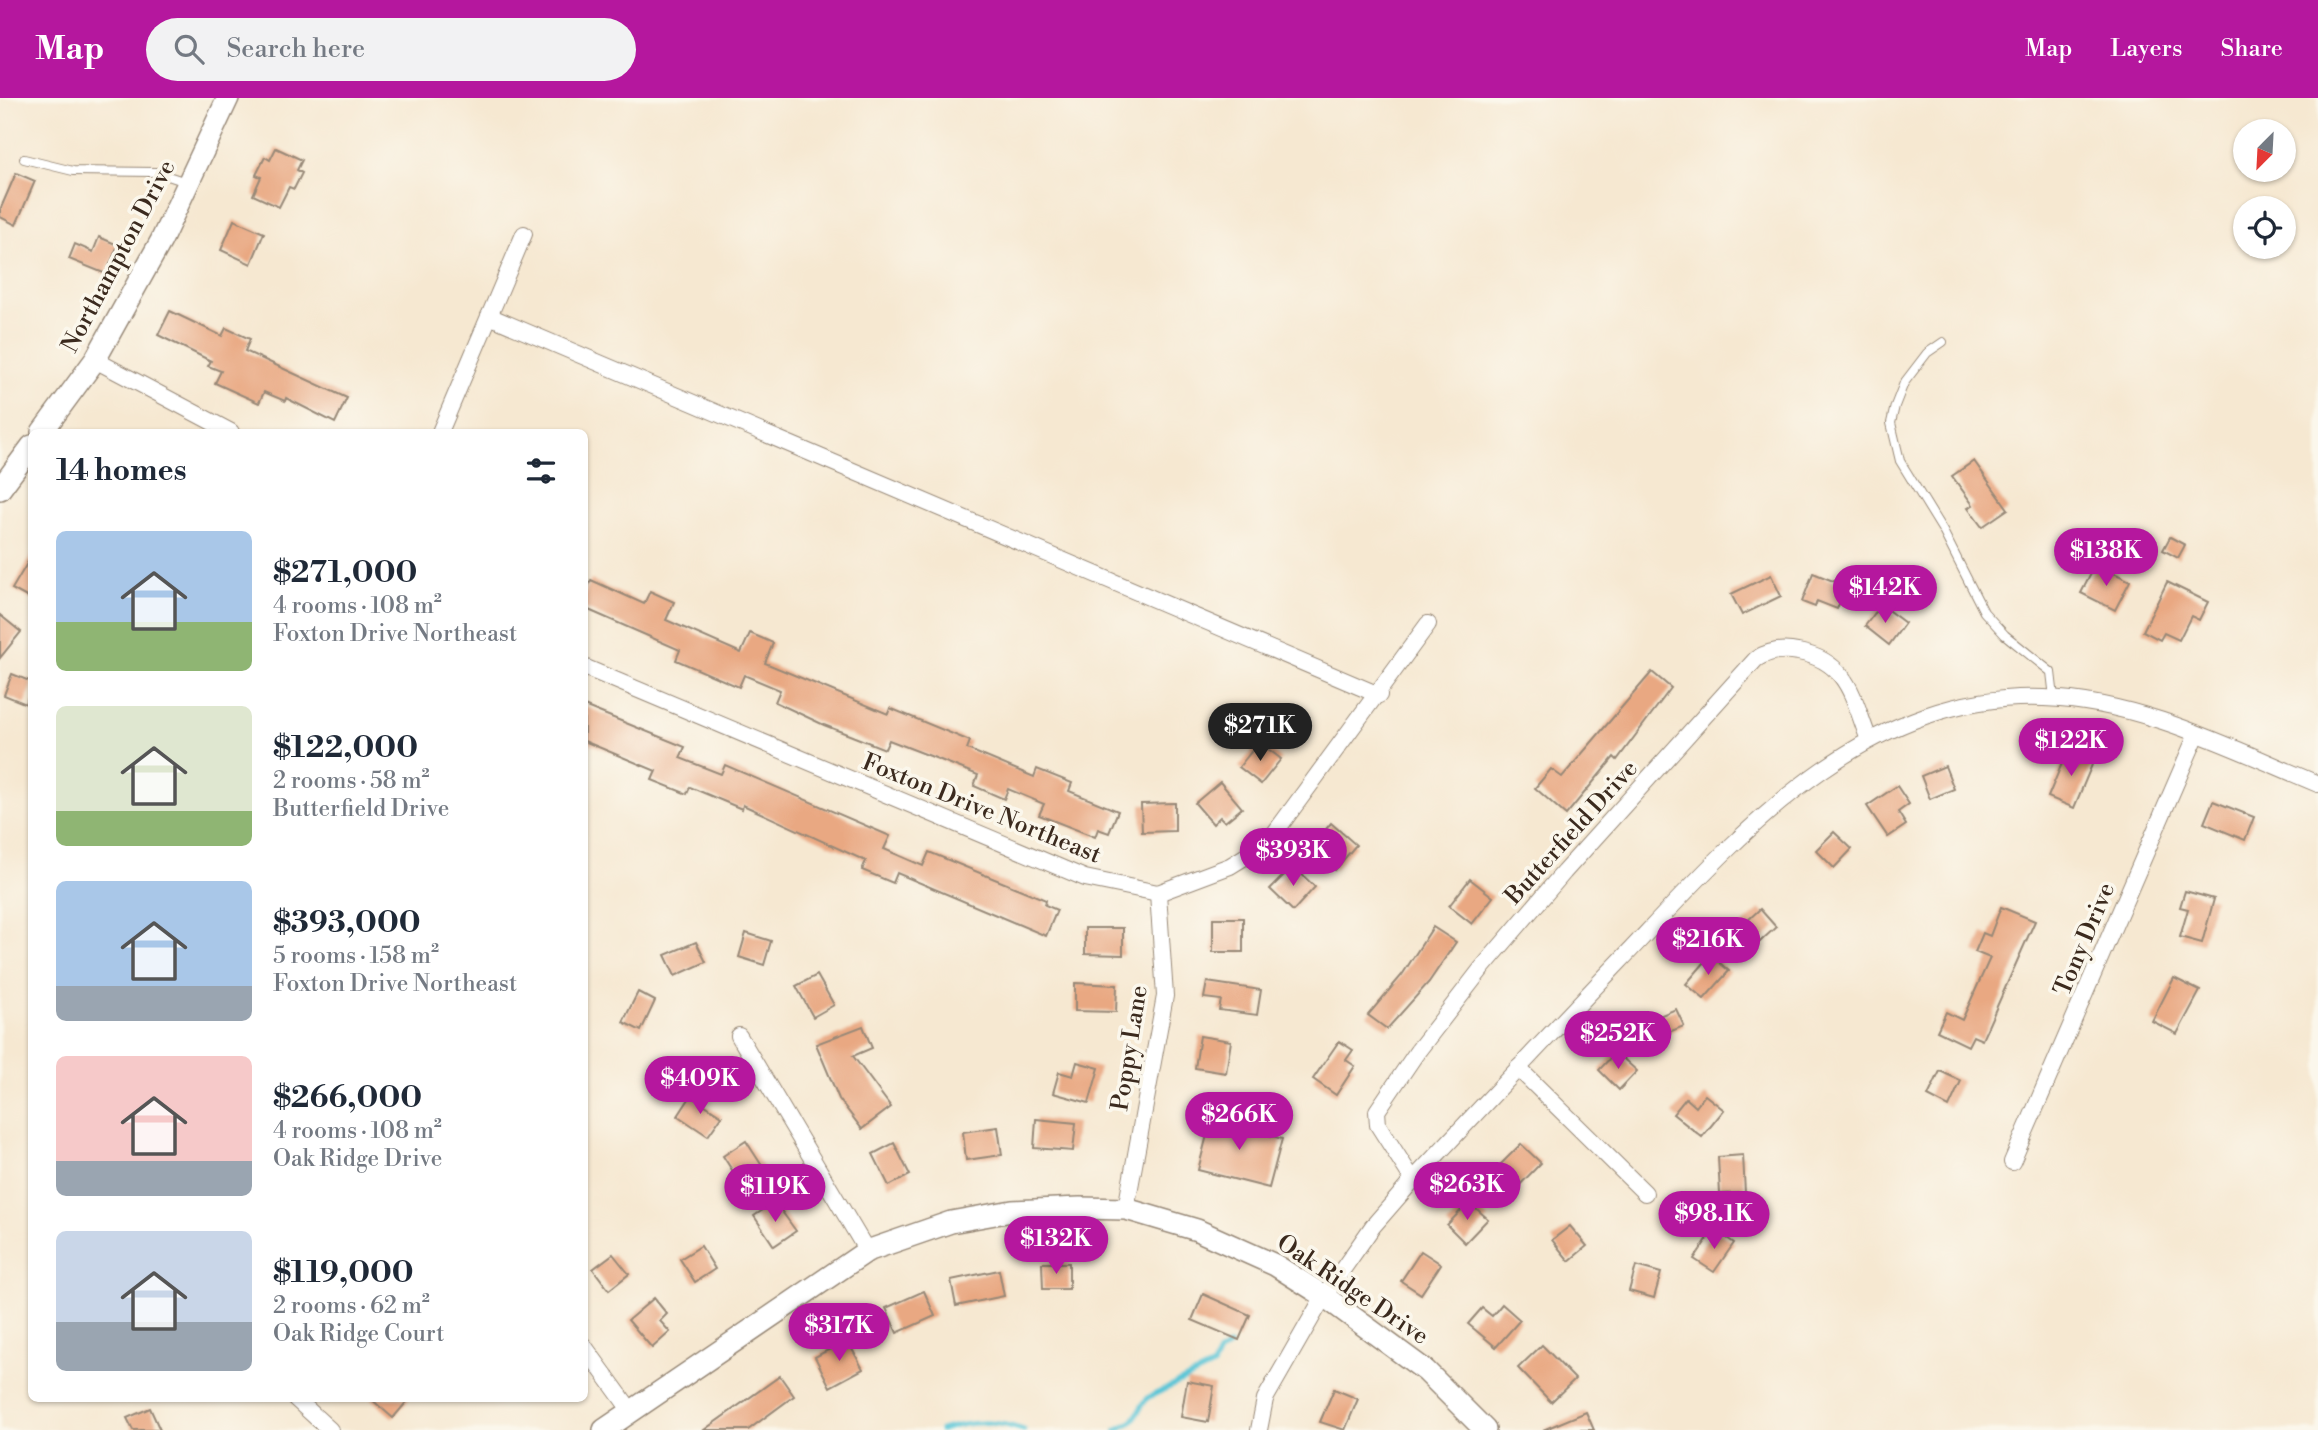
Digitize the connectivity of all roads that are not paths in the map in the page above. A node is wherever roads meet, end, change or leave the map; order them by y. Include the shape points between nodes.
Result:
1 (228, 98) edge
2 (24, 159) dead end
3 (189, 183) junction
4 (524, 234) dead end
5 (489, 316) junction
6 (1942, 342) dead end
7 (95, 360) junction
8 (44, 429) edge
9 (225, 429) edge
10 (441, 429) edge
11 (28, 451) edge
12 (0, 489) edge
13 (1429, 624) dead end
14 (588, 669) edge
15 (1379, 695) junction
16 (2054, 698) junction
17 (2197, 734) junction
18 (1869, 740) junction
19 (2318, 784) edge
20 (1158, 893) junction
21 (739, 1036) dead end
22 (1518, 1068) junction
23 (2012, 1162) dead end
24 (1413, 1180) junction
25 (1645, 1193) dead end
26 (1126, 1209) junction
27 (867, 1251) junction
28 (1324, 1296) junction
29 (588, 1351) edge
30 (299, 1402) edge
31 (631, 1410) junction
32 (330, 1430) edge
33 (604, 1430) edge
34 (1259, 1430) edge
35 (1485, 1430) edge

1 - 3 street, Northampton Drive
2 - 3 lane via 73,171 156,172
3 - 7 street, Northampton Drive
4 - 5 street
5 - 10 street
5 - 15 street
6 - 16 lane via 1905,383 1895,406 1891,423 1900,461 1943,531 1984,612 2051,671
7 - 8 street, Northampton Drive
7 - 9 street
11 - 12 street
13 - 15 street
14 - 20 street, Foxton Drive Northeast via 1085,878
15 - 20 street via 1256,850 1230,866
16 - 17 street via 2132,712
16 - 18 street via 1999,700 1945,709
17 - 19 street
17 - 23 street, Tony Drive
18 - 22 street via 1800,785 1726,850
18 - 24 street, Butterfield Drive via 1849,687 1836,668 1789,650 1756,659 1482,968 1377,1111 1378,1125
20 - 26 street, Poppy Lane via 1165,996
21 - 27 street
22 - 24 street
22 - 25 street
24 - 28 street via 1373,1226
26 - 27 street, Oak Ridge Drive via 1012,1211 951,1222
26 - 28 street, Oak Ridge Drive via 1239,1247
27 - 31 street, Oak Ridge Drive
28 - 34 street via 1265,1399
28 - 35 street, Oak Ridge Drive via 1426,1371
29 - 31 street
30 - 32 street
31 - 33 street, Oak Ridge Drive

